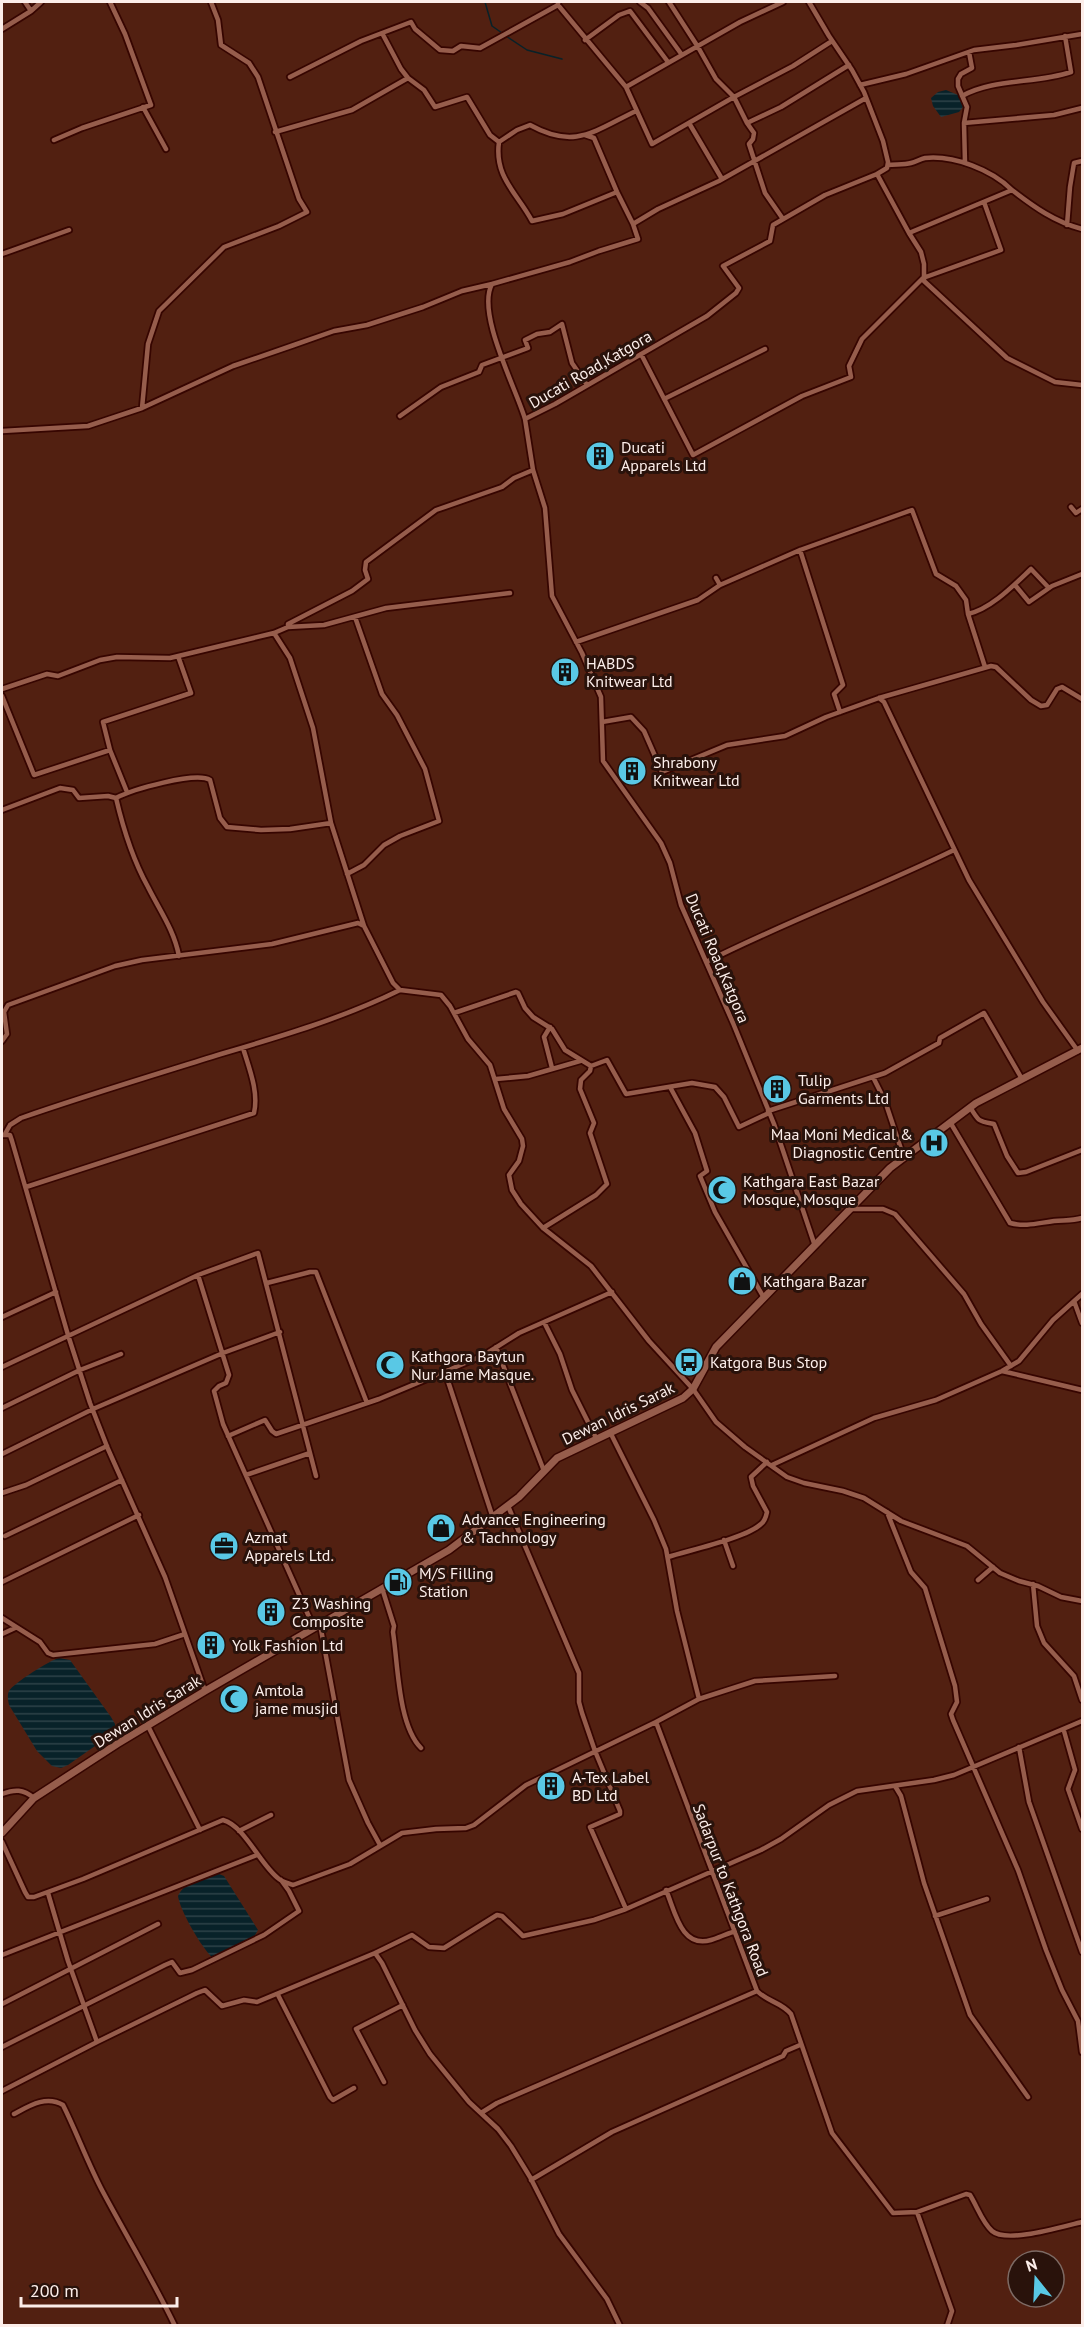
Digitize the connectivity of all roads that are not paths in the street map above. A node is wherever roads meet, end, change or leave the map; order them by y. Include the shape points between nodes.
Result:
1 (25, 2) edge
2 (41, 2) edge
3 (110, 2) edge
4 (211, 2) edge
5 (640, 2) edge
6 (669, 2) edge
7 (783, 2) edge
8 (809, 2) edge
9 (558, 3) edge
10 (31, 11) junction
11 (2, 29) edge
12 (382, 33) junction
13 (1083, 34) edge
14 (1065, 36) junction
15 (585, 40) junction
16 (832, 41) junction
17 (698, 47) junction
18 (969, 51) junction
19 (682, 55) junction
20 (669, 62) junction
21 (849, 65) junction
22 (290, 77) dead end
23 (408, 78) junction
24 (860, 85) junction
25 (626, 87) junction
26 (962, 96) junction
27 (734, 97) junction
28 (866, 98) junction
29 (143, 107) junction
30 (1083, 108) edge
31 (636, 111) junction
32 (689, 123) junction
33 (747, 123) junction
34 (964, 123) junction
35 (275, 132) junction
36 (585, 135) junction
37 (54, 140) dead end
38 (499, 142) junction
39 (166, 149) dead end
40 (755, 160) junction
41 (1083, 161) edge
42 (965, 163) junction
43 (888, 165) junction
44 (877, 174) junction
45 (722, 179) junction
46 (1012, 190) junction
47 (616, 192) junction
48 (984, 202) junction
49 (783, 219) junction
50 (633, 224) junction
51 (1067, 225) junction
52 (1083, 229) edge
53 (69, 230) dead end
54 (909, 233) junction
55 (2, 254) edge
56 (923, 278) junction
57 (492, 284) junction
58 (765, 348) dead end
59 (641, 354) junction
60 (501, 357) junction
61 (587, 385) junction
62 (1083, 385) edge
63 (664, 399) junction
64 (142, 408) junction
65 (400, 416) dead end
66 (525, 419) junction
67 (2, 431) edge
68 (533, 470) junction
69 (1071, 507) dead end
70 (1083, 509) edge
71 (800, 550) junction
72 (1083, 574) edge
73 (716, 578) dead end
74 (720, 585) junction
75 (1015, 585) junction
76 (1049, 588) junction
77 (510, 593) dead end
78 (968, 614) junction
79 (355, 617) junction
80 (288, 627) junction
81 (274, 633) junction
82 (576, 642) junction
83 (178, 656) junction
84 (985, 668) junction
85 (2, 689) edge
86 (2, 696) edge
87 (879, 698) junction
88 (1083, 699) edge
89 (840, 712) junction
90 (602, 722) junction
91 (110, 750) junction
92 (127, 792) junction
93 (116, 798) junction
94 (2, 810) edge
95 (331, 823) junction
96 (954, 850) junction
97 (347, 874) junction
98 (364, 926) junction
99 (180, 956) junction
100 (706, 962) junction
101 (400, 990) junction
102 (454, 1013) junction
103 (550, 1027) junction
104 (2, 1041) edge
105 (243, 1048) junction
106 (1080, 1050) edge
107 (580, 1060) junction
108 (591, 1066) junction
109 (552, 1068) junction
110 (873, 1077) junction
111 (496, 1079) junction
112 (1022, 1079) junction
113 (670, 1088) junction
114 (970, 1107) junction
115 (769, 1112) junction
116 (950, 1122) junction
117 (3, 1135) edge
118 (1083, 1150) edge
119 (903, 1158) junction
120 (26, 1187) junction
121 (850, 1209) junction
122 (1083, 1218) edge
123 (543, 1228) junction
124 (815, 1246) junction
125 (198, 1275) junction
126 (267, 1283) junction
127 (56, 1292) junction
128 (612, 1292) junction
129 (1083, 1294) edge
130 (764, 1298) junction
131 (1074, 1301) junction
132 (2, 1317) edge
133 (544, 1322) junction
134 (1083, 1323) edge
135 (280, 1332) junction
136 (69, 1335) junction
137 (496, 1347) junction
138 (223, 1353) junction
139 (121, 1354) dead end
140 (1011, 1366) junction
141 (2, 1367) edge
142 (80, 1370) junction
143 (1002, 1371) junction
144 (445, 1372) junction
145 (693, 1389) junction
146 (1083, 1390) edge
147 (367, 1403) junction
148 (2, 1408) edge
149 (93, 1409) junction
150 (303, 1425) junction
151 (610, 1432) junction
152 (228, 1436) junction
153 (596, 1438) junction
154 (107, 1446) junction
155 (2, 1454) edge
156 (310, 1454) junction
157 (770, 1464) junction
158 (544, 1471) junction
159 (246, 1475) junction
160 (316, 1476) dead end
161 (122, 1480) junction
162 (2, 1493) edge
163 (508, 1506) junction
164 (886, 1510) junction
165 (139, 1515) junction
166 (493, 1518) junction
167 (5, 1536) dead end
168 (724, 1540) junction
169 (668, 1557) junction
170 (733, 1566) dead end
171 (993, 1567) junction
172 (978, 1580) dead end
173 (2, 1582) edge
174 (1033, 1584) junction
175 (382, 1587) junction
176 (1083, 1601) edge
177 (2, 1618) edge
178 (317, 1626) junction
179 (15, 1628) junction
180 (2, 1634) edge
181 (185, 1634) junction
182 (835, 1676) dead end
183 (205, 1691) junction
184 (699, 1699) junction
185 (1083, 1700) edge
186 (1083, 1721) edge
187 (656, 1722) junction
188 (148, 1726) junction
189 (1064, 1731) junction
190 (1019, 1747) junction
191 (422, 1748) dead end
192 (595, 1751) junction
193 (972, 1767) junction
194 (895, 1786) junction
195 (2, 1794) edge
196 (34, 1798) junction
197 (271, 1815) dead end
198 (1083, 1829) edge
199 (200, 1830) junction
200 (239, 1831) junction
201 (2, 1833) edge
202 (2, 1842) edge
203 (380, 1845) junction
204 (257, 1855) junction
205 (711, 1872) junction
206 (280, 1879) junction
207 (292, 1885) junction
208 (666, 1890) junction
209 (289, 1891) junction
210 (48, 1893) junction
211 (987, 1899) dead end
212 (626, 1908) junction
213 (935, 1916) junction
214 (158, 1924) dead end
215 (733, 1932) junction
216 (60, 1933) junction
217 (1083, 1952) edge
218 (375, 1953) junction
219 (2, 1955) edge
220 (70, 1969) junction
221 (757, 1991) junction
222 (278, 1995) junction
223 (2, 2004) edge
224 (403, 2005) junction
225 (83, 2006) junction
226 (1080, 2021) edge
227 (97, 2042) junction
228 (800, 2045) junction
229 (2, 2047) edge
230 (1083, 2052) edge
231 (384, 2082) dead end
232 (354, 2088) dead end
233 (2, 2091) edge
234 (1028, 2097) dead end
235 (481, 2113) junction
236 (14, 2114) dead end
237 (531, 2180) junction
238 (917, 2212) junction
239 (1083, 2222) edge
240 (175, 2325) edge
241 (620, 2325) edge
242 (947, 2325) edge

1 - 10 street
2 - 10 street
3 - 29 street via 151,105
4 - 35 street via 221,45 249,63 258,77
5 - 19 street
6 - 17 street
7 - 17 street
8 - 16 street
9 - 12 street via 480,48 440,50 411,22
9 - 15 street
10 - 11 street
12 - 22 street
12 - 23 street
13 - 14 street
14 - 18 street
14 - 26 street via 1071,72 988,86
15 - 20 street via 630,10
15 - 25 street
16 - 21 street
16 - 27 street
17 - 19 street
17 - 27 street via 716,79
18 - 24 street via 906,74
18 - 26 street via 972,68 958,79
19 - 20 street
20 - 25 street
21 - 24 street
21 - 33 street
23 - 35 street via 352,110
23 - 38 street via 424,90 435,107 467,98 490,135
24 - 28 street
25 - 31 street
26 - 34 street via 966,107
27 - 32 street
27 - 33 street
28 - 40 street
28 - 43 street
29 - 37 street
29 - 39 street
30 - 34 street via 1054,115
31 - 32 street via 652,144
31 - 36 street
32 - 45 street
33 - 40 street via 754,133 748,144
34 - 42 street
35 - 64 street via 307,212 224,247 159,311 148,344
36 - 38 street via 561,138 530,125
36 - 47 street via 594,138
38 - 47 street via 496,158 500,168 509,189 532,221 563,214
40 - 45 street
40 - 49 street via 765,193
41 - 51 street via 1074,163
42 - 43 street via 923,158
42 - 46 street via 983,169
43 - 44 street
44 - 49 street via 825,195
44 - 54 street
45 - 50 street
46 - 48 street
46 - 51 street
47 - 50 street
48 - 54 street
48 - 56 street via 1000,250
49 - 59 street, Ducati Road,Katgora via 772,225 770,241 723,266 739,288 736,293 707,316
50 - 57 street via 638,239
51 - 52 street
53 - 55 street
54 - 56 street via 921,252
56 - 62 street via 1006,358 1055,382
56 - 63 street via 862,339 849,366 851,376 802,396 693,455
57 - 60 street via 488,306
57 - 64 street via 253,359
58 - 63 street
59 - 61 street, Ducati Road,Katgora
59 - 63 street
60 - 61 street via 528,348 525,340 562,324 572,363
60 - 65 street via 482,365 479,372 441,387
60 - 66 street
61 - 66 street, Ducati Road,Katgora
64 - 67 street via 88,426
66 - 68 street, Ducati Road,Katgora
68 - 80 street via 502,487 436,510 366,562 368,579
68 - 82 street, Ducati Road,Katgora via 545,508 552,596
69 - 70 street via 1076,513
71 - 74 street
71 - 78 street via 912,510 936,574 956,586 966,600
71 - 89 street via 843,685 834,694
72 - 76 street
73 - 74 street
74 - 82 street via 698,600
75 - 76 street via 1029,602
75 - 76 street via 1031,569
75 - 78 street via 981,610
77 - 79 street via 386,608
78 - 84 street
79 - 80 street via 324,625
79 - 97 street via 382,694 425,769 439,821 399,836
80 - 81 street
81 - 83 street
81 - 95 street via 290,658 313,728
82 - 90 street, Ducati Road,Katgora via 601,697
83 - 85 street via 109,658 58,676 47,674
83 - 91 street via 191,693 103,722
84 - 87 street
84 - 88 street via 996,667 1041,706 1047,705 1062,687
86 - 91 street via 34,775
87 - 89 street
87 - 96 street
89 - 90 street via 785,736 727,745 662,772 644,731 631,717
90 - 100 street, Ducati Road,Katgora via 603,761 661,843 681,905
91 - 92 street
92 - 93 street
92 - 95 street via 206,777 227,827 290,829
93 - 94 street via 79,798 73,790 60,788
93 - 99 street via 147,886 169,921
95 - 97 street
96 - 100 street
96 - 106 street via 1015,958
97 - 98 street
98 - 99 street via 358,923 272,944
98 - 101 street
99 - 104 street via 115,966 12,1003 5,1008 7,1034
100 - 115 street, Ducati Road,Katgora
101 - 102 street via 441,995
101 - 105 street via 335,1018
102 - 103 street via 516,992 533,1017
102 - 111 street
103 - 107 street via 565,1050
103 - 109 street via 544,1037
105 - 117 street via 21,1118
105 - 120 street via 255,1090 254,1113
106 - 112 main road, Dewan Idris Sarak
107 - 108 street
107 - 109 street
108 - 113 street via 607,1060 626,1094
108 - 123 street via 580,1089 594,1123 590,1133 607,1184
109 - 111 street via 528,1077
110 - 112 street via 907,1063 984,1013
110 - 115 street
110 - 119 street
111 - 123 street via 504,1108 523,1142 519,1161 509,1173 512,1190
112 - 114 main road, Dewan Idris Sarak
113 - 115 street via 692,1083 715,1087 739,1126
113 - 130 street via 695,1133 707,1170 700,1176 716,1212
114 - 116 main road, Dewan Idris Sarak
114 - 118 street via 978,1121 994,1124 1018,1173
115 - 124 street, Ducati Road,Katgora
116 - 119 main road, Dewan Idris Sarak
116 - 122 street via 1010,1223 1070,1222
117 - 120 street via 9,1135 12,1141
119 - 121 main road, Dewan Idris Sarak
120 - 127 street
121 - 124 main road, Dewan Idris Sarak
121 - 140 street via 883,1209 895,1214 964,1294
123 - 128 street via 591,1266
124 - 130 main road, Dewan Idris Sarak
125 - 126 street via 258,1252
125 - 136 street
125 - 138 street
126 - 135 street
126 - 147 street via 316,1272
127 - 132 street
127 - 136 street
128 - 133 street
128 - 145 street via 649,1341
129 - 131 street
130 - 145 main road, Dewan Idris Sarak via 716,1347
131 - 134 street
131 - 140 street
133 - 137 street
133 - 153 street
135 - 138 street
135 - 150 street
136 - 141 street
136 - 142 street
137 - 144 street
137 - 158 street
138 - 149 street
138 - 152 street via 229,1379 216,1388 214,1396
139 - 142 street
140 - 143 street
142 - 148 street
142 - 149 street
143 - 146 street
143 - 157 street via 936,1400 874,1418
144 - 147 street
144 - 166 street
145 - 151 main road, Dewan Idris Sarak via 683,1398
145 - 157 street via 716,1422
147 - 150 street
149 - 154 street
149 - 155 street
150 - 152 street via 276,1434 265,1420
150 - 156 street
151 - 153 main road, Dewan Idris Sarak
151 - 169 street
152 - 159 street
153 - 158 main road, Dewan Idris Sarak via 556,1458
154 - 161 street
154 - 162 street
156 - 159 street
156 - 160 street
157 - 164 street via 787,1477 843,1491
157 - 168 street via 751,1477 767,1512 766,1518 761,1525
158 - 163 main road, Dewan Idris Sarak
159 - 178 street
161 - 165 street
161 - 167 street
163 - 166 main road, Dewan Idris Sarak
163 - 192 street via 579,1673 579,1702
164 - 171 street via 913,1526 967,1546
164 - 193 street via 911,1572 925,1588 955,1686 957,1702 951,1714
165 - 173 street
165 - 181 street
166 - 175 main road, Dewan Idris Sarak via 449,1550
168 - 169 street
168 - 170 street
169 - 184 street via 676,1611
171 - 172 street
171 - 174 street
174 - 176 street via 1061,1597
174 - 185 street via 1037,1626 1044,1643 1074,1676
175 - 178 main road, Dewan Idris Sarak
175 - 191 street via 394,1626 406,1718 414,1741
177 - 179 street
178 - 183 main road, Dewan Idris Sarak
178 - 203 street via 348,1780
179 - 180 street
179 - 181 street via 40,1642 53,1655 155,1644
181 - 183 street
182 - 184 street via 755,1681
183 - 188 main road, Dewan Idris Sarak
184 - 187 street
186 - 189 street
187 - 192 street
187 - 205 street, Sadarpur to Kathgora Road
188 - 196 main road, Dewan Idris Sarak
188 - 199 street
189 - 190 street
189 - 198 street via 1075,1770 1068,1789
190 - 193 street
190 - 217 street via 1029,1802
192 - 203 street via 526,1785 474,1825 402,1833
192 - 212 street via 620,1814 590,1827
193 - 194 street via 934,1780
193 - 226 street via 1018,1870 1058,1980
194 - 205 street via 857,1791 781,1839
194 - 213 street
195 - 196 street via 15,1790
196 - 201 main road, Dewan Idris Sarak
197 - 200 street
199 - 200 street via 223,1820
199 - 210 street
200 - 204 street
202 - 210 street via 28,1897
203 - 207 street via 350,1864
204 - 206 street
204 - 216 street
205 - 208 street
205 - 215 street, Sadarpur to Kathgora Road
206 - 207 street
206 - 209 street
207 - 209 street
208 - 212 street
208 - 215 street via 684,1934 692,1941 709,1941
209 - 225 street via 299,1911 264,1935 192,1970 180,1972 172,1962
210 - 216 street
211 - 213 street
212 - 218 street via 586,1922 523,1936 502,1916 491,1916 444,1948 429,1947 412,1935
213 - 234 street via 970,2015
214 - 220 street
215 - 221 street, Sadarpur to Kathgora Road
216 - 219 street
216 - 220 street
218 - 222 street
218 - 224 street
220 - 223 street
220 - 225 street
221 - 228 street, Sadarpur to Kathgora Road via 773,2003 785,2006
221 - 235 street
222 - 227 street via 222,2006 205,1990
222 - 232 street via 330,2097 339,2098
224 - 231 street via 356,2029
224 - 235 street via 430,2054
225 - 227 street
225 - 229 street
226 - 230 street
227 - 233 street
228 - 237 street via 612,2132
228 - 238 street, Sadarpur to Kathgora Road via 832,2133 893,2213
235 - 237 street via 504,2138
236 - 240 street via 46,2100 63,2105 101,2190
237 - 241 street via 560,2234 607,2299
238 - 239 street, Sadarpur to Kathgora Road via 966,2194 995,2233 1041,2232
238 - 242 street via 952,2311

